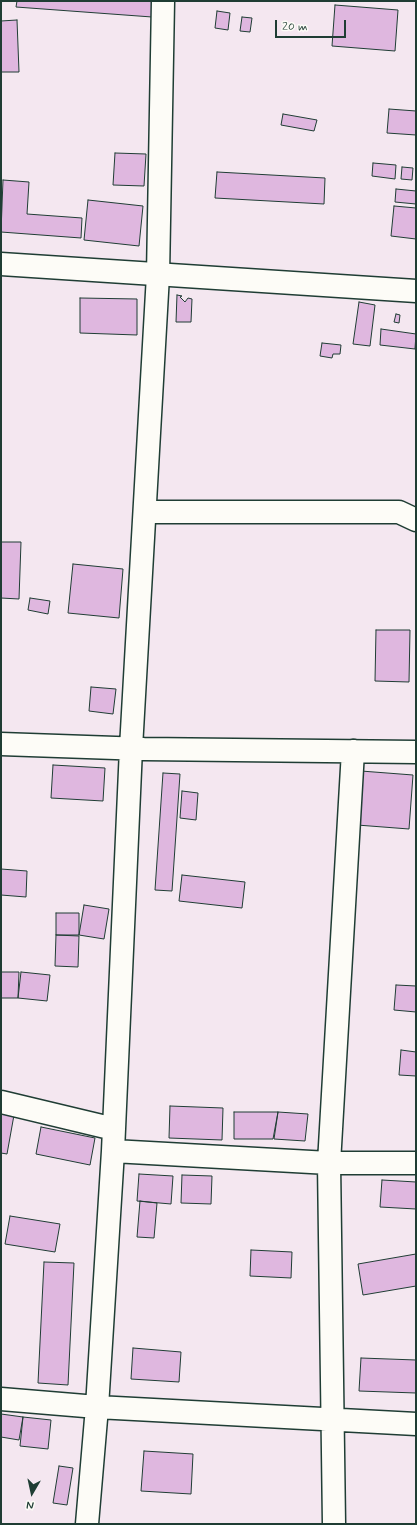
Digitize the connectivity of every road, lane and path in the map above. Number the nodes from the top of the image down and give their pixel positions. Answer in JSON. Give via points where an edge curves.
{"nodes":[{"id":1,"x":163,"y":1,"type":"edge"},
{"id":2,"x":1,"y":264,"type":"edge"},
{"id":3,"x":158,"y":275,"type":"junction"},
{"id":4,"x":416,"y":291,"type":"edge"},
{"id":5,"x":145,"y":512,"type":"junction"},
{"id":6,"x":416,"y":520,"type":"edge"},
{"id":7,"x":1,"y":744,"type":"edge"},
{"id":8,"x":131,"y":748,"type":"junction"},
{"id":9,"x":353,"y":751,"type":"junction"},
{"id":10,"x":416,"y":752,"type":"edge"},
{"id":11,"x":1,"y":1102,"type":"edge"},
{"id":12,"x":114,"y":1129,"type":"junction"},
{"id":13,"x":113,"y":1151,"type":"junction"},
{"id":14,"x":329,"y":1163,"type":"junction"},
{"id":15,"x":416,"y":1163,"type":"edge"},
{"id":16,"x":1,"y":1399,"type":"edge"},
{"id":17,"x":97,"y":1407,"type":"junction"},
{"id":18,"x":333,"y":1420,"type":"junction"},
{"id":19,"x":416,"y":1424,"type":"edge"},
{"id":20,"x":87,"y":1524,"type":"edge"},
{"id":21,"x":334,"y":1524,"type":"edge"}],
"edges":[{"from":1,"to":3,"type":"street"},
{"from":2,"to":3,"type":"street"},
{"from":3,"to":4,"type":"street"},
{"from":3,"to":5,"type":"street"},
{"from":5,"to":6,"type":"street","via":[[399,512]]},
{"from":5,"to":8,"type":"street"},
{"from":7,"to":8,"type":"street"},
{"from":8,"to":9,"type":"street"},
{"from":8,"to":12,"type":"street"},
{"from":9,"to":10,"type":"street"},
{"from":9,"to":14,"type":"street"},
{"from":11,"to":12,"type":"street"},
{"from":12,"to":13,"type":"street"},
{"from":13,"to":14,"type":"street"},
{"from":13,"to":17,"type":"street"},
{"from":14,"to":15,"type":"street"},
{"from":14,"to":18,"type":"street"},
{"from":16,"to":17,"type":"street"},
{"from":17,"to":18,"type":"street"},
{"from":17,"to":20,"type":"street"},
{"from":18,"to":19,"type":"street"},
{"from":18,"to":21,"type":"street"}]}
